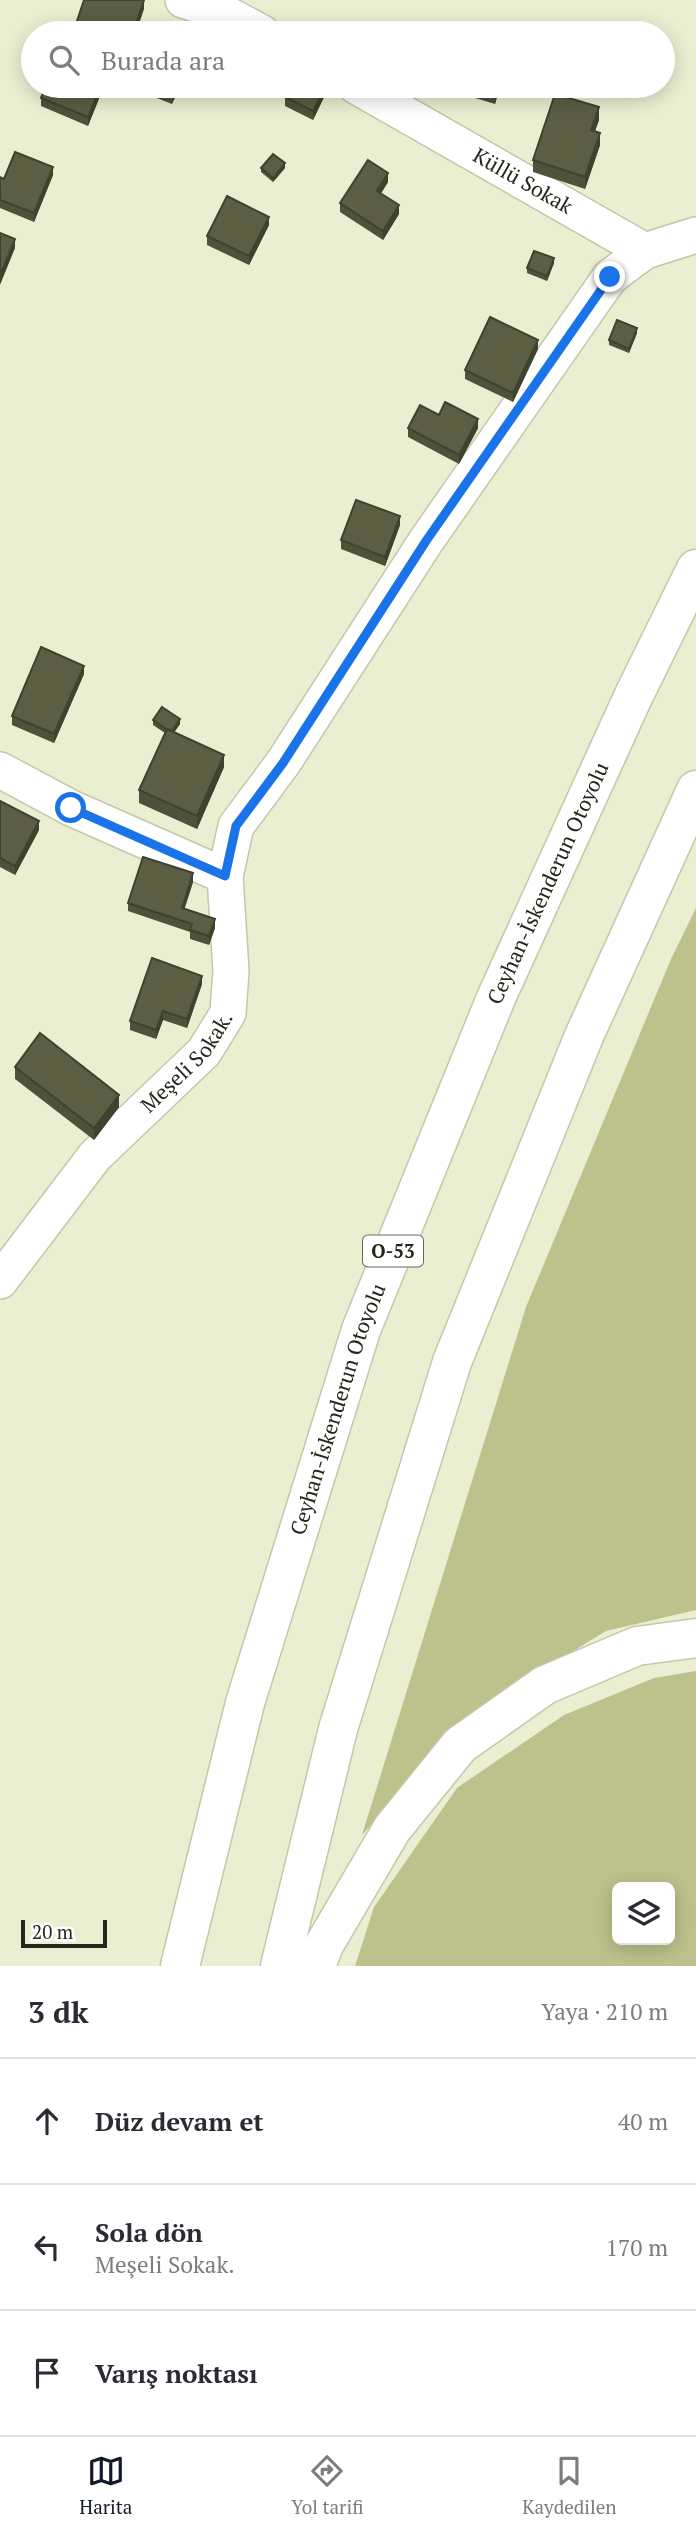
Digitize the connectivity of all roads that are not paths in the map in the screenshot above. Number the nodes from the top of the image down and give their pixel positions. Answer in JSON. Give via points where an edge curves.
{"nodes":[{"id":1,"x":183,"y":0,"type":"edge"},
{"id":2,"x":240,"y":21,"type":"edge"},
{"id":3,"x":377,"y":98,"type":"edge"},
{"id":4,"x":696,"y":235,"type":"edge"},
{"id":5,"x":645,"y":251,"type":"junction"},
{"id":6,"x":696,"y":569,"type":"edge"},
{"id":7,"x":0,"y":770,"type":"edge"},
{"id":8,"x":696,"y":790,"type":"edge"},
{"id":9,"x":225,"y":876,"type":"junction"},
{"id":10,"x":0,"y":1281,"type":"edge"},
{"id":11,"x":361,"y":1330,"type":"junction"},
{"id":12,"x":696,"y":1638,"type":"edge"},
{"id":13,"x":153,"y":1966,"type":"edge"},
{"id":14,"x":180,"y":1966,"type":"edge"},
{"id":15,"x":280,"y":1966,"type":"edge"},
{"id":16,"x":316,"y":1966,"type":"edge"}],
"edges":[{"from":1,"to":2,"type":"street"},
{"from":3,"to":5,"type":"street","name":"Küllü Sokak"},
{"from":4,"to":5,"type":"street"},
{"from":5,"to":9,"type":"street","name":"Meşeli Sokak.","via":[[610,277],[426,541],[283,763],[236,826]]},
{"from":6,"to":11,"type":"highway","name":"Ceyhan-İskenderun Otoyolu","number":"O-53","via":[[496,998]]},
{"from":7,"to":9,"type":"street","via":[[71,808]]},
{"from":8,"to":15,"type":"highway","via":[[584,1036],[452,1362],[338,1729]]},
{"from":9,"to":10,"type":"street","name":"Meşeli Sokak.","via":[[231,971],[228,1013],[204,1052],[95,1156]]},
{"from":11,"to":13,"type":"highway","via":[[234,1701]]},
{"from":11,"to":14,"type":"highway","name":"Ceyhan-İskenderun Otoyolu","number":"O-53","via":[[245,1703]]},
{"from":12,"to":16,"type":"highway","via":[[637,1646],[545,1685],[460,1745],[392,1829]]}]}
